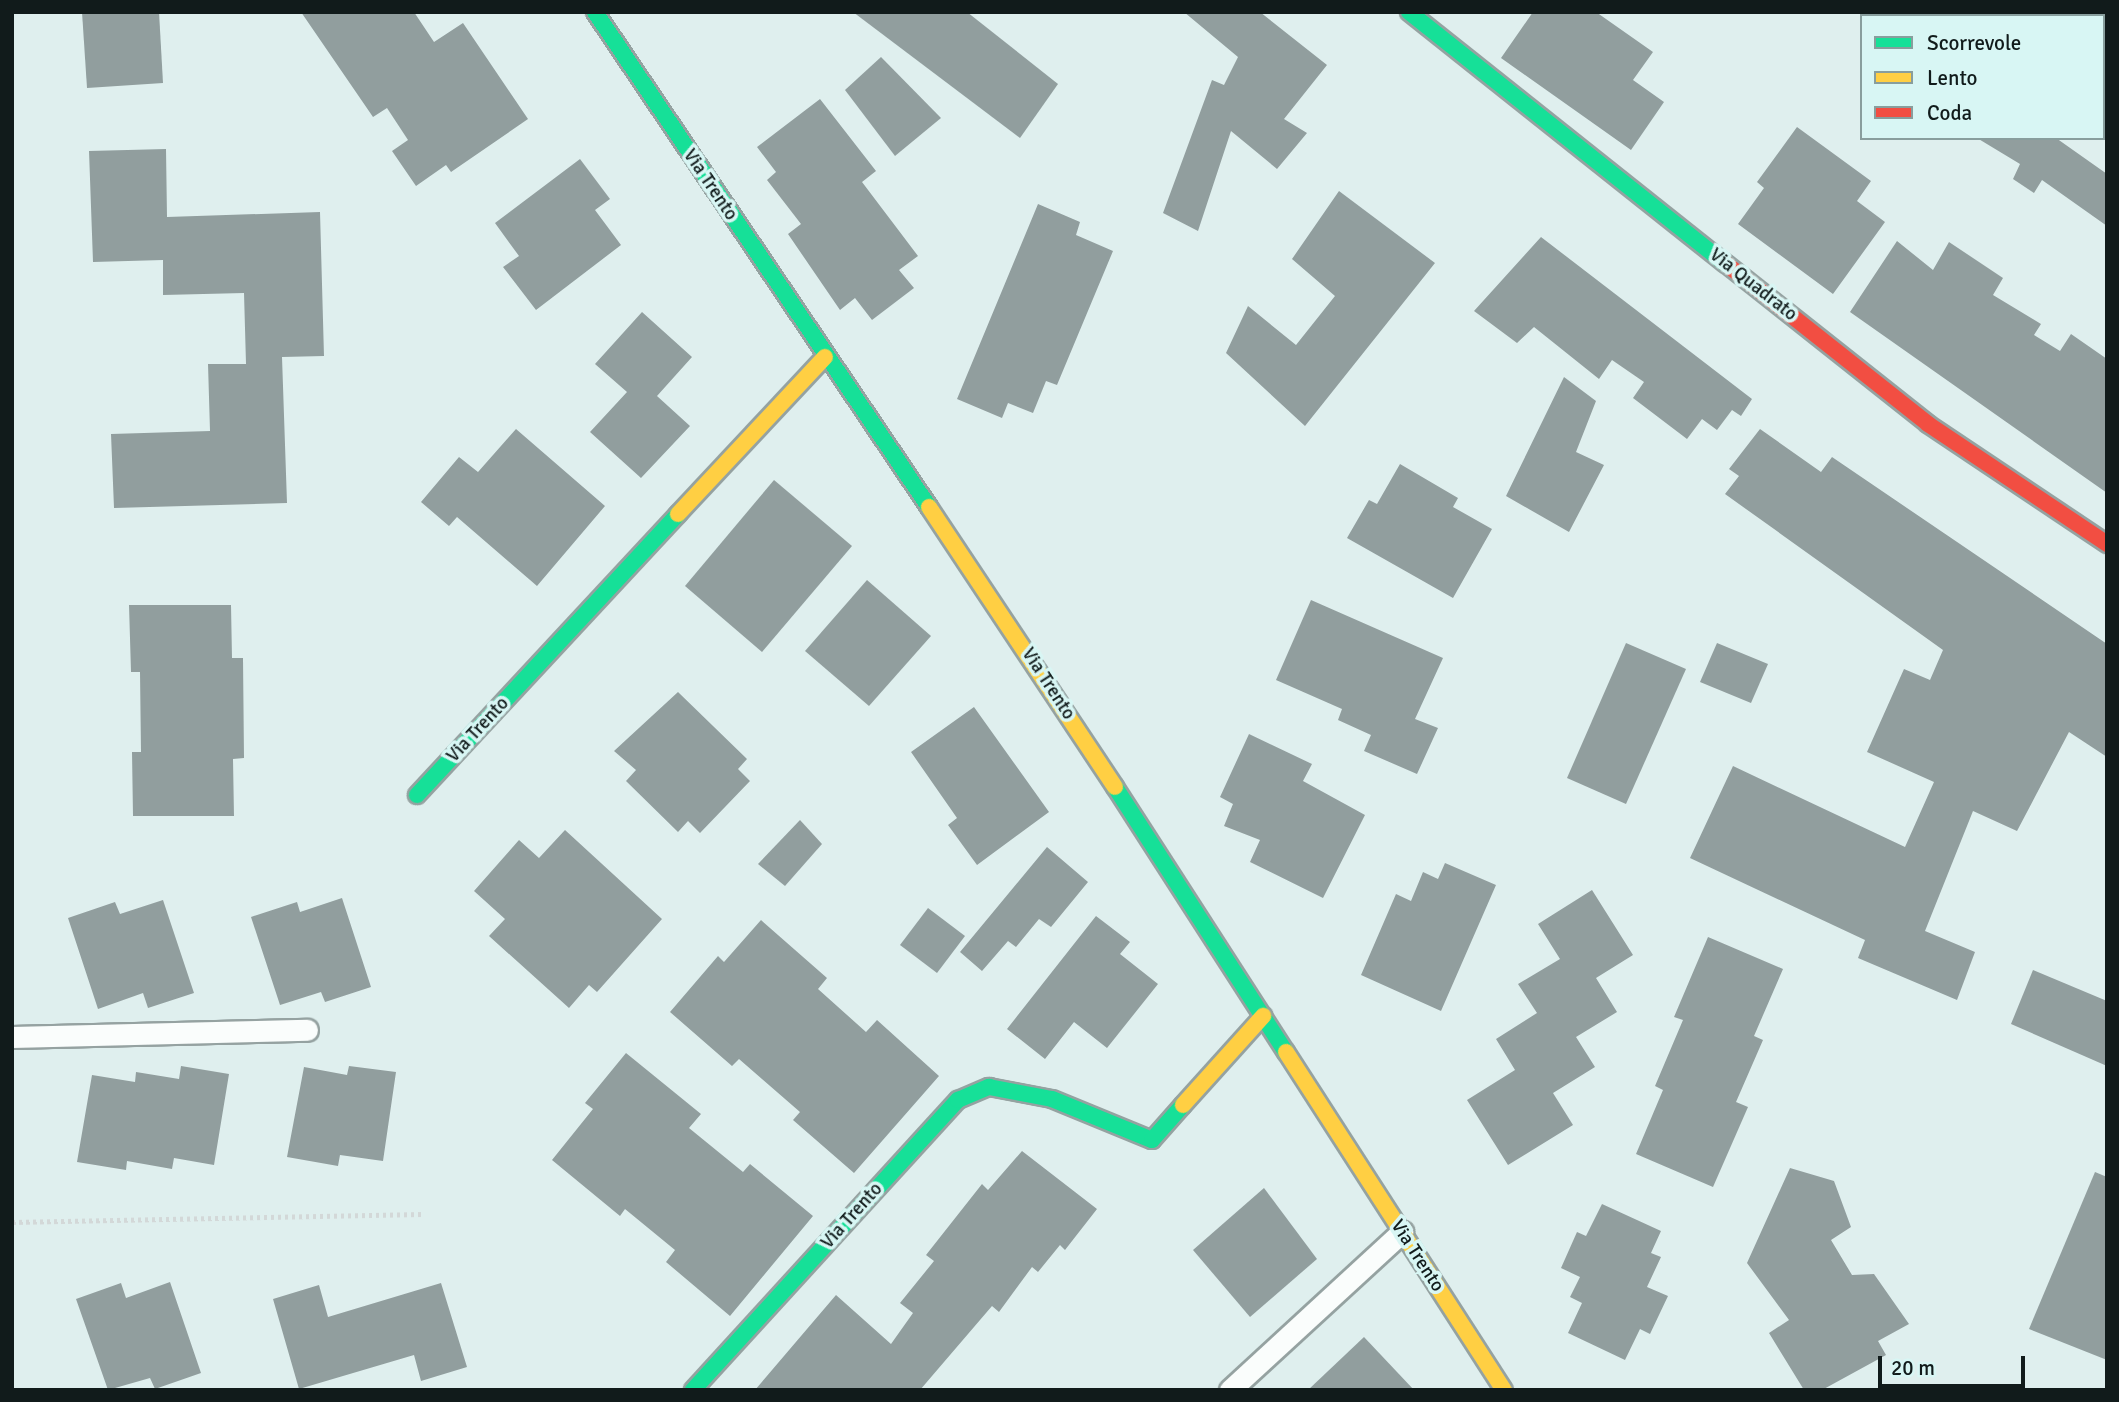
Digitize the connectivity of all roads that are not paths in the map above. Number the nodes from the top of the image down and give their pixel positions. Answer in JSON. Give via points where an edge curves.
{"nodes":[{"id":1,"x":595,"y":12,"type":"edge"},
{"id":2,"x":1409,"y":12,"type":"edge"},
{"id":3,"x":825,"y":357,"type":"junction"},
{"id":4,"x":2107,"y":544,"type":"edge"},
{"id":5,"x":417,"y":795,"type":"dead end"},
{"id":6,"x":1263,"y":1016,"type":"junction"},
{"id":7,"x":307,"y":1030,"type":"dead end"},
{"id":8,"x":12,"y":1037,"type":"edge"},
{"id":9,"x":1402,"y":1232,"type":"junction"},
{"id":10,"x":693,"y":1390,"type":"edge"},
{"id":11,"x":1230,"y":1390,"type":"edge"},
{"id":12,"x":1504,"y":1390,"type":"edge"}],
"edges":[{"from":1,"to":3,"type":"street","name":"Via Trento"},
{"from":2,"to":4,"type":"street","name":"Via Quadrato","via":[[1928,424]]},
{"from":3,"to":5,"type":"street","name":"Via Trento"},
{"from":3,"to":6,"type":"street","name":"Via Trento","via":[[1041,672]]},
{"from":6,"to":9,"type":"street","name":"Via Trento"},
{"from":6,"to":10,"type":"street","name":"Via Trento","via":[[1152,1140],[1052,1099],[989,1087],[958,1100]]},
{"from":7,"to":8,"type":"lane"},
{"from":9,"to":11,"type":"lane"},
{"from":9,"to":12,"type":"street","name":"Via Trento"}]}
